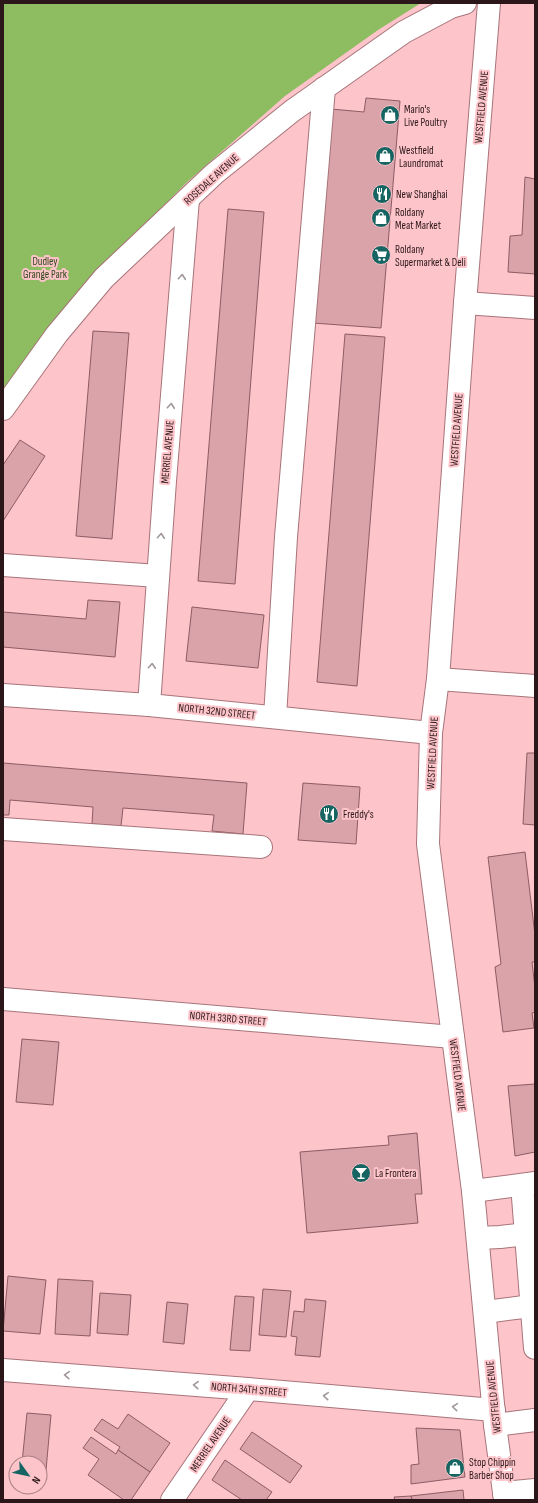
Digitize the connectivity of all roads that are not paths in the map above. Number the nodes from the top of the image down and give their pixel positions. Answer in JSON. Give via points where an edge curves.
{"nodes":[{"id":1,"x":465,"y":3,"type":"edge"},
{"id":2,"x":489,"y":3,"type":"edge"},
{"id":3,"x":324,"y":88,"type":"junction"},
{"id":4,"x":188,"y":199,"type":"junction"},
{"id":5,"x":465,"y":303,"type":"junction"},
{"id":6,"x":535,"y":308,"type":"edge"},
{"id":7,"x":3,"y":409,"type":"edge"},
{"id":8,"x":3,"y":565,"type":"edge"},
{"id":9,"x":158,"y":576,"type":"junction"},
{"id":10,"x":438,"y":679,"type":"junction"},
{"id":11,"x":535,"y":686,"type":"edge"},
{"id":12,"x":3,"y":696,"type":"edge"},
{"id":13,"x":149,"y":705,"type":"junction"},
{"id":14,"x":274,"y":717,"type":"junction"},
{"id":15,"x":430,"y":732,"type":"junction"},
{"id":16,"x":3,"y":829,"type":"edge"},
{"id":17,"x":261,"y":847,"type":"dead end"},
{"id":18,"x":3,"y":999,"type":"edge"},
{"id":19,"x":453,"y":1037,"type":"junction"},
{"id":20,"x":528,"y":1184,"type":"edge"},
{"id":21,"x":473,"y":1191,"type":"junction"},
{"id":22,"x":530,"y":1234,"type":"edge"},
{"id":23,"x":478,"y":1238,"type":"junction"},
{"id":24,"x":531,"y":1306,"type":"junction"},
{"id":25,"x":485,"y":1312,"type":"junction"},
{"id":26,"x":535,"y":1348,"type":"edge"},
{"id":27,"x":3,"y":1370,"type":"edge"},
{"id":28,"x":248,"y":1389,"type":"junction"},
{"id":29,"x":495,"y":1418,"type":"junction"},
{"id":30,"x":535,"y":1420,"type":"edge"},
{"id":31,"x":535,"y":1490,"type":"edge"},
{"id":32,"x":504,"y":1497,"type":"edge"},
{"id":33,"x":172,"y":1500,"type":"edge"}],
"edges":[{"from":1,"to":3,"type":"street","name":"ROSEDALE AVENUE","via":[[451,7],[404,32]]},
{"from":2,"to":5,"type":"street","name":"WESTFIELD AVENUE"},
{"from":3,"to":4,"type":"street","name":"ROSEDALE AVENUE","via":[[220,169]]},
{"from":3,"to":14,"type":"street","via":[[286,537]]},
{"from":4,"to":7,"type":"street","name":"ROSEDALE AVENUE","via":[[104,278],[57,334]]},
{"from":9,"to":4,"type":"street","name":"MERRIEL AVENUE","one_way":true},
{"from":5,"to":6,"type":"street"},
{"from":5,"to":10,"type":"street","name":"WESTFIELD AVENUE"},
{"from":8,"to":9,"type":"street"},
{"from":13,"to":9,"type":"street","name":"MERRIEL AVENUE","one_way":true},
{"from":10,"to":11,"type":"street"},
{"from":10,"to":15,"type":"street","name":"WESTFIELD AVENUE"},
{"from":12,"to":13,"type":"street","name":"NORTH 32ND STREET"},
{"from":13,"to":14,"type":"street","name":"NORTH 32ND STREET"},
{"from":14,"to":15,"type":"street","name":"NORTH 32ND STREET"},
{"from":15,"to":19,"type":"street","name":"WESTFIELD AVENUE","via":[[428,844]]},
{"from":16,"to":17,"type":"street"},
{"from":18,"to":19,"type":"street","name":"NORTH 33RD STREET"},
{"from":19,"to":21,"type":"street","name":"WESTFIELD AVENUE"},
{"from":20,"to":21,"type":"street"},
{"from":20,"to":22,"type":"street"},
{"from":21,"to":23,"type":"street","name":"WESTFIELD AVENUE"},
{"from":22,"to":23,"type":"street"},
{"from":22,"to":24,"type":"street"},
{"from":23,"to":25,"type":"street","name":"WESTFIELD AVENUE"},
{"from":24,"to":25,"type":"street"},
{"from":24,"to":26,"type":"street"},
{"from":25,"to":29,"type":"street","name":"WESTFIELD AVENUE"},
{"from":28,"to":27,"type":"street","name":"NORTH 34TH STREET","one_way":true},
{"from":29,"to":28,"type":"street","name":"NORTH 34TH STREET","one_way":true},
{"from":28,"to":33,"type":"street","name":"MERRIEL AVENUE"},
{"from":29,"to":30,"type":"street","name":"NORTH 34TH STREET"},
{"from":29,"to":32,"type":"street","name":"WESTFIELD AVENUE"},
{"from":31,"to":32,"type":"street"}]}
